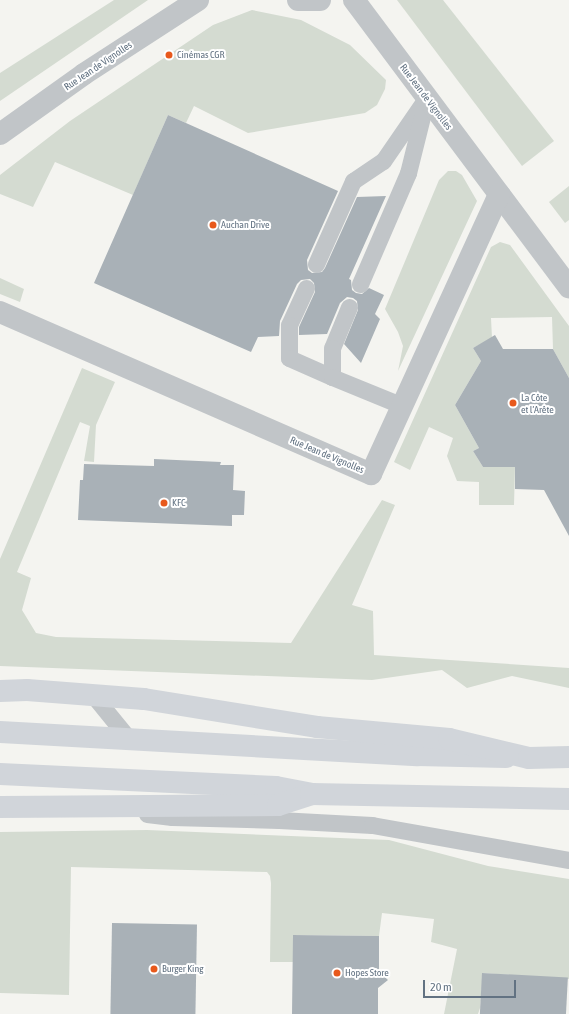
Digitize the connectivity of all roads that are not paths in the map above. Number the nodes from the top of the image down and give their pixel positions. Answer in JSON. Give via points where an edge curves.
{"nodes":[{"id":1,"x":198,"y":0,"type":"edge"},
{"id":2,"x":298,"y":0,"type":"edge"},
{"id":3,"x":320,"y":0,"type":"edge"},
{"id":4,"x":354,"y":0,"type":"edge"},
{"id":5,"x":427,"y":97,"type":"junction"},
{"id":6,"x":0,"y":134,"type":"edge"},
{"id":7,"x":499,"y":194,"type":"junction"},
{"id":8,"x":316,"y":264,"type":"dead end"},
{"id":9,"x":360,"y":284,"type":"dead end"},
{"id":10,"x":569,"y":287,"type":"edge"},
{"id":11,"x":306,"y":288,"type":"dead end"},
{"id":12,"x":349,"y":307,"type":"dead end"},
{"id":13,"x":0,"y":312,"type":"edge"},
{"id":14,"x":332,"y":377,"type":"junction"},
{"id":15,"x":403,"y":406,"type":"junction"},
{"id":16,"x":0,"y":691,"type":"edge"},
{"id":17,"x":93,"y":695,"type":"junction"},
{"id":18,"x":0,"y":732,"type":"edge"},
{"id":19,"x":128,"y":738,"type":"junction"},
{"id":20,"x":569,"y":757,"type":"edge"},
{"id":21,"x":529,"y":758,"type":"junction"},
{"id":22,"x":0,"y":774,"type":"edge"},
{"id":23,"x":311,"y":794,"type":"junction"},
{"id":24,"x":569,"y":799,"type":"edge"},
{"id":25,"x":67,"y":806,"type":"junction"},
{"id":26,"x":0,"y":807,"type":"edge"},
{"id":27,"x":569,"y":860,"type":"edge"}],
"edges":[{"from":1,"to":6,"type":"street","name":"Rue Jean de Vignolles","via":[[84,74]]},
{"from":2,"to":3,"type":"street"},
{"from":4,"to":5,"type":"street","name":"Rue Jean de Vignolles"},
{"from":5,"to":7,"type":"street","name":"Rue Jean de Vignolles"},
{"from":5,"to":8,"type":"lane","via":[[383,161],[353,182]]},
{"from":5,"to":9,"type":"lane","via":[[408,173]]},
{"from":7,"to":10,"type":"street","name":"Rue Jean de Vignolles"},
{"from":7,"to":15,"type":"street","name":"Rue Jean de Vignolles"},
{"from":11,"to":14,"type":"lane","via":[[289,325],[289,358]]},
{"from":12,"to":14,"type":"lane","via":[[332,348]]},
{"from":13,"to":15,"type":"street","name":"Rue Jean de Vignolles","via":[[371,474]]},
{"from":14,"to":15,"type":"lane"},
{"from":16,"to":17,"type":"main road","via":[[27,690]]},
{"from":17,"to":19,"type":"lane"},
{"from":17,"to":21,"type":"main road","via":[[144,699],[317,727],[449,739]]},
{"from":18,"to":19,"type":"main road"},
{"from":19,"to":21,"type":"main road","via":[[417,756]]},
{"from":20,"to":21,"type":"main road"},
{"from":22,"to":23,"type":"main road","via":[[276,787]]},
{"from":23,"to":24,"type":"main road"},
{"from":23,"to":25,"type":"main road","via":[[278,805]]},
{"from":25,"to":26,"type":"main road"},
{"from":25,"to":27,"type":"lane","via":[[172,817],[372,825]]}]}
